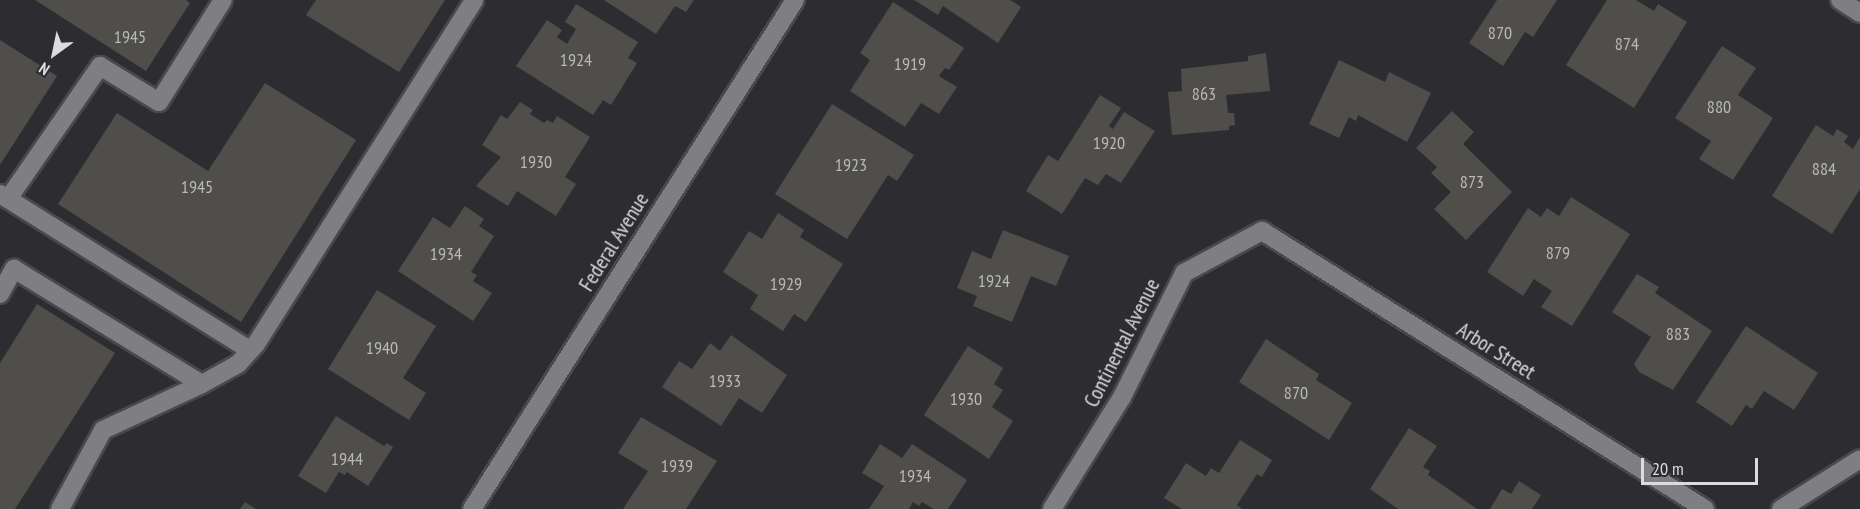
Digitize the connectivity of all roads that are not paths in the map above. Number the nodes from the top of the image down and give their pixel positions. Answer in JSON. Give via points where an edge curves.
{"nodes":[{"id":1,"x":223,"y":0,"type":"edge"},
{"id":2,"x":474,"y":0,"type":"edge"},
{"id":3,"x":795,"y":0,"type":"edge"},
{"id":4,"x":1840,"y":0,"type":"edge"},
{"id":5,"x":1860,"y":13,"type":"edge"},
{"id":6,"x":4,"y":196,"type":"edge"},
{"id":7,"x":1262,"y":231,"type":"joint"},
{"id":8,"x":0,"y":294,"type":"edge"},
{"id":9,"x":250,"y":350,"type":"junction"},
{"id":10,"x":202,"y":384,"type":"junction"},
{"id":11,"x":1860,"y":459,"type":"edge"},
{"id":12,"x":60,"y":509,"type":"edge"},
{"id":13,"x":472,"y":509,"type":"edge"},
{"id":14,"x":1052,"y":509,"type":"edge"},
{"id":15,"x":1706,"y":509,"type":"edge"},
{"id":16,"x":1781,"y":509,"type":"edge"}],
"edges":[{"from":1,"to":6,"type":"street","via":[[159,102],[100,66]]},
{"from":2,"to":9,"type":"street"},
{"from":3,"to":13,"type":"street","name":"Federal Avenue"},
{"from":4,"to":5,"type":"street"},
{"from":6,"to":9,"type":"street"},
{"from":7,"to":14,"type":"street","name":"Continental Avenue","via":[[1184,273],[1122,397]]},
{"from":7,"to":15,"type":"street","name":"Arbor Street"},
{"from":8,"to":10,"type":"street","via":[[14,269]]},
{"from":9,"to":10,"type":"street","via":[[238,364]]},
{"from":10,"to":12,"type":"street","via":[[102,430]]},
{"from":11,"to":16,"type":"street"}]}
